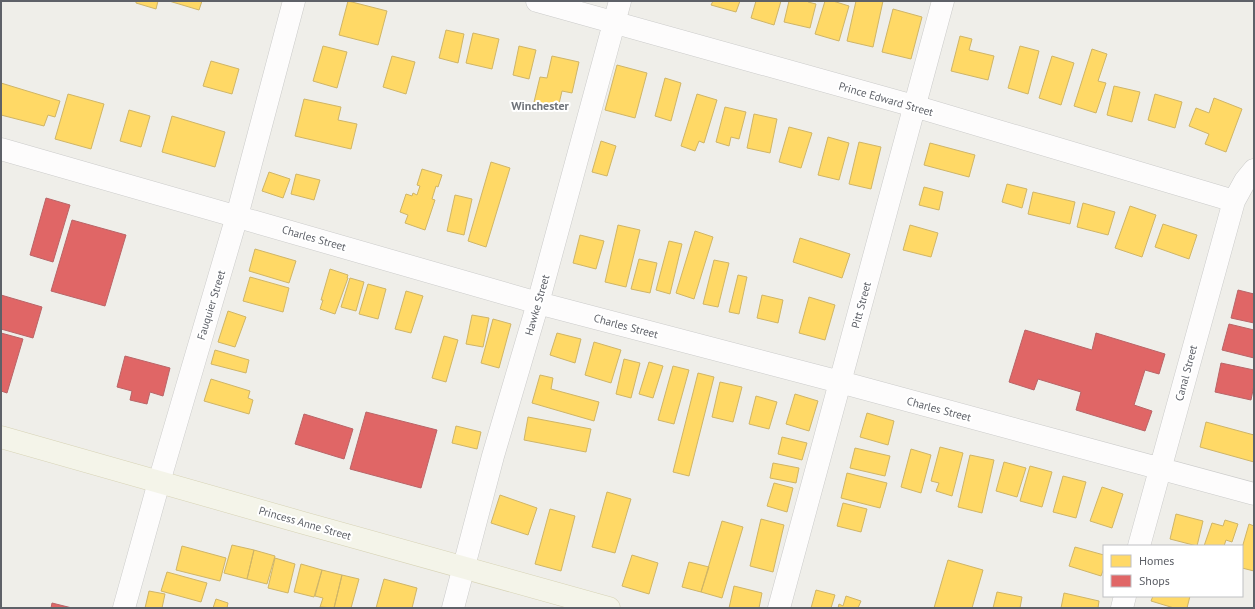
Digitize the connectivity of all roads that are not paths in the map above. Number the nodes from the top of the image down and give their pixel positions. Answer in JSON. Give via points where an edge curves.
{"nodes":[{"id":1,"x":294,"y":1,"type":"edge"},
{"id":2,"x":537,"y":1,"type":"edge"},
{"id":3,"x":620,"y":1,"type":"edge"},
{"id":4,"x":943,"y":1,"type":"edge"},
{"id":5,"x":614,"y":23,"type":"junction"},
{"id":6,"x":914,"y":106,"type":"junction"},
{"id":7,"x":1,"y":148,"type":"edge"},
{"id":8,"x":1254,"y":170,"type":"edge"},
{"id":9,"x":1234,"y":201,"type":"junction"},
{"id":10,"x":237,"y":216,"type":"junction"},
{"id":11,"x":538,"y":303,"type":"junction"},
{"id":12,"x":840,"y":382,"type":"junction"},
{"id":13,"x":1,"y":437,"type":"edge"},
{"id":14,"x":1160,"y":469,"type":"junction"},
{"id":15,"x":159,"y":482,"type":"junction"},
{"id":16,"x":1254,"y":494,"type":"edge"},
{"id":17,"x":1139,"y":545,"type":"edge"},
{"id":18,"x":464,"y":567,"type":"junction"},
{"id":19,"x":1126,"y":597,"type":"edge"},
{"id":20,"x":124,"y":608,"type":"edge"},
{"id":21,"x":453,"y":608,"type":"edge"},
{"id":22,"x":609,"y":608,"type":"edge"},
{"id":23,"x":779,"y":608,"type":"edge"},
{"id":24,"x":1122,"y":608,"type":"edge"}],
"edges":[{"from":1,"to":10,"type":"street","name":"Fauquier Street"},
{"from":2,"to":5,"type":"street","name":"Prince Edward Street"},
{"from":3,"to":5,"type":"street","name":"Hawke Street"},
{"from":4,"to":6,"type":"street","name":"Pitt Street"},
{"from":5,"to":6,"type":"street","name":"Prince Edward Street"},
{"from":5,"to":11,"type":"street","name":"Hawke Street"},
{"from":6,"to":9,"type":"street","name":"Prince Edward Street"},
{"from":6,"to":12,"type":"street","name":"Pitt Street"},
{"from":7,"to":10,"type":"street","name":"Charles Street"},
{"from":8,"to":9,"type":"street","name":"Canal Street"},
{"from":9,"to":14,"type":"street","name":"Canal Street"},
{"from":10,"to":11,"type":"street","name":"Charles Street"},
{"from":10,"to":15,"type":"street","name":"Fauquier Street"},
{"from":11,"to":12,"type":"street","name":"Charles Street"},
{"from":11,"to":18,"type":"street","name":"Hawke Street","via":[[493,456]]},
{"from":12,"to":14,"type":"street","name":"Charles Street"},
{"from":12,"to":23,"type":"street","name":"Pitt Street"},
{"from":13,"to":15,"type":"main road","name":"Princess Anne Street"},
{"from":14,"to":16,"type":"street","name":"Charles Street"},
{"from":14,"to":17,"type":"street","name":"Canal Street"},
{"from":15,"to":18,"type":"main road","name":"Princess Anne Street"},
{"from":15,"to":20,"type":"street","name":"Fauquier Street"},
{"from":18,"to":21,"type":"street","name":"Hawke Street"},
{"from":18,"to":22,"type":"main road","name":"Princess Anne Street"},
{"from":19,"to":24,"type":"street"}]}
